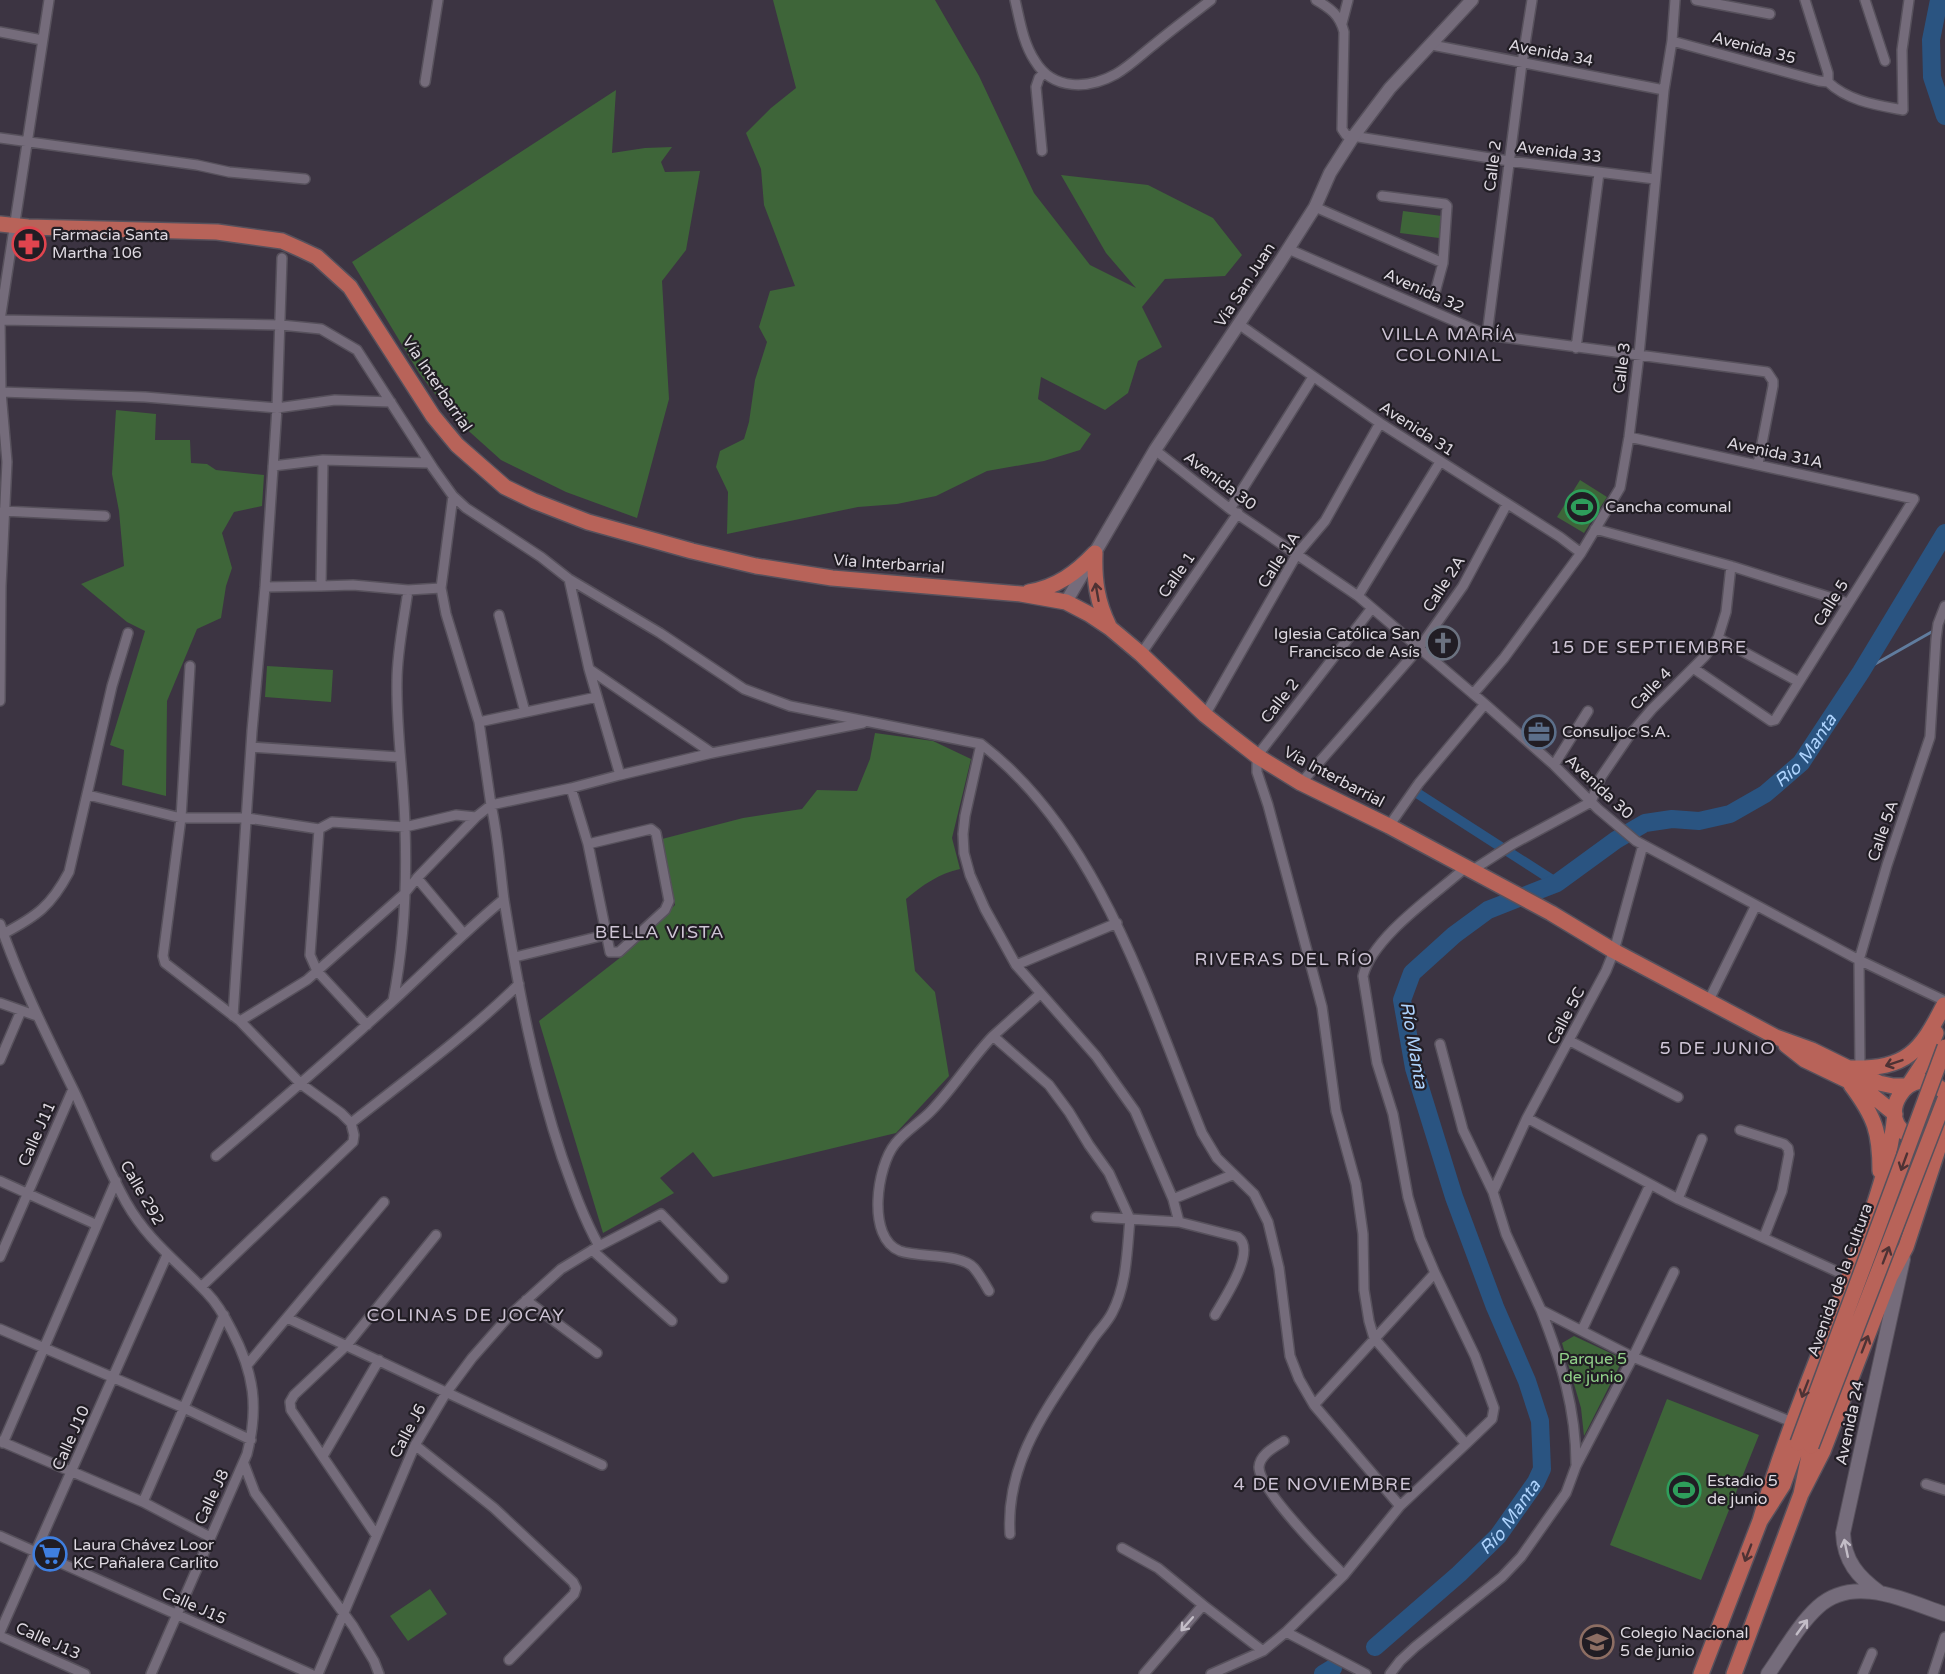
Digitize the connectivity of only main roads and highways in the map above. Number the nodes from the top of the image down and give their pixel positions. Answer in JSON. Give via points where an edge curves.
{"nodes":[{"id":1,"x":7,"y":225,"type":"edge"},
{"id":2,"x":1021,"y":594,"type":"junction"},
{"id":3,"x":1110,"y":628,"type":"junction"},
{"id":4,"x":1945,"y":1003,"type":"edge"},
{"id":5,"x":1945,"y":1047,"type":"edge"},
{"id":6,"x":1852,"y":1072,"type":"junction"},
{"id":7,"x":1908,"y":1086,"type":"junction"},
{"id":8,"x":1945,"y":1093,"type":"edge"},
{"id":9,"x":1945,"y":1099,"type":"edge"},
{"id":10,"x":1895,"y":1114,"type":"junction"},
{"id":11,"x":1945,"y":1128,"type":"edge"},
{"id":12,"x":1880,"y":1189,"type":"junction"},
{"id":13,"x":1906,"y":1247,"type":"junction"},
{"id":14,"x":1805,"y":1445,"type":"junction"},
{"id":15,"x":1801,"y":1494,"type":"junction"},
{"id":16,"x":1760,"y":1521,"type":"junction"},
{"id":17,"x":1880,"y":1593,"type":"junction"},
{"id":18,"x":1945,"y":1614,"type":"edge"},
{"id":19,"x":1701,"y":1674,"type":"edge"},
{"id":20,"x":1734,"y":1674,"type":"edge"},
{"id":21,"x":1768,"y":1674,"type":"edge"}],
"edges":[{"from":1,"to":2,"type":"main road","name":"Vía Interbarrial","via":[[217,232],[282,241],[317,257],[350,286],[433,416],[456,445],[505,487],[588,522],[692,551],[793,573]]},
{"from":2,"to":3,"type":"main road","name":"Vía Interbarrial","via":[[1066,602]]},
{"from":3,"to":2,"type":"main road","one_way":true,"via":[[1097,596],[1095,553],[1069,577]]},
{"from":3,"to":6,"type":"main road","name":"Vía Interbarrial","via":[[1205,715],[1257,756],[1301,783],[1551,913],[1708,1002]]},
{"from":4,"to":6,"type":"main road","one_way":true,"via":[[1932,1030],[1912,1054],[1891,1065]]},
{"from":4,"to":7,"type":"main road","via":[[1925,1060]]},
{"from":5,"to":14,"type":"main road","name":"Avenida de la Cultura","one_way":true,"bridge":true},
{"from":6,"to":7,"type":"main road","name":"Vía Interbarrial","via":[[1879,1083]]},
{"from":6,"to":10,"type":"main road","name":"Vía Interbarrial"},
{"from":6,"to":12,"type":"main road","via":[[1874,1121]]},
{"from":7,"to":8,"type":"main road","name":"Vía Interbarrial","via":[[1925,1082]]},
{"from":7,"to":10,"type":"main road","name":"Avenida de la Cultura","via":[[1897,1098]]},
{"from":14,"to":9,"type":"main road","name":"Avenida de la Cultura","one_way":true,"bridge":true},
{"from":10,"to":11,"type":"main road","name":"Vía Interbarrial","via":[[1897,1123],[1911,1136],[1930,1138]]},
{"from":10,"to":12,"type":"main road","name":"Avenida de la Cultura"},
{"from":11,"to":13,"type":"main road","name":"Avenida de la Cultura"},
{"from":12,"to":16,"type":"main road","name":"Avenida de la Cultura","one_way":true,"via":[[1792,1422]]},
{"from":15,"to":13,"type":"main road","name":"Avenida de la Cultura","one_way":true,"via":[[1823,1451],[1890,1277]]},
{"from":17,"to":13,"type":"main road","name":"Avenida 24","one_way":true,"via":[[1853,1568],[1844,1548],[1843,1533]]},
{"from":14,"to":15,"type":"main road","name":"Avenida de la Cultura"},
{"from":14,"to":16,"type":"main road","name":"Avenida de la Cultura"},
{"from":15,"to":20,"type":"main road","name":"Avenida de la Cultura"},
{"from":16,"to":19,"type":"main road","name":"Avenida de la Cultura","one_way":true},
{"from":17,"to":18,"type":"main road","name":"Avenida 24"},
{"from":21,"to":17,"type":"main road","name":"Avenida 24","one_way":true,"via":[[1819,1606],[1844,1593]]}]}
